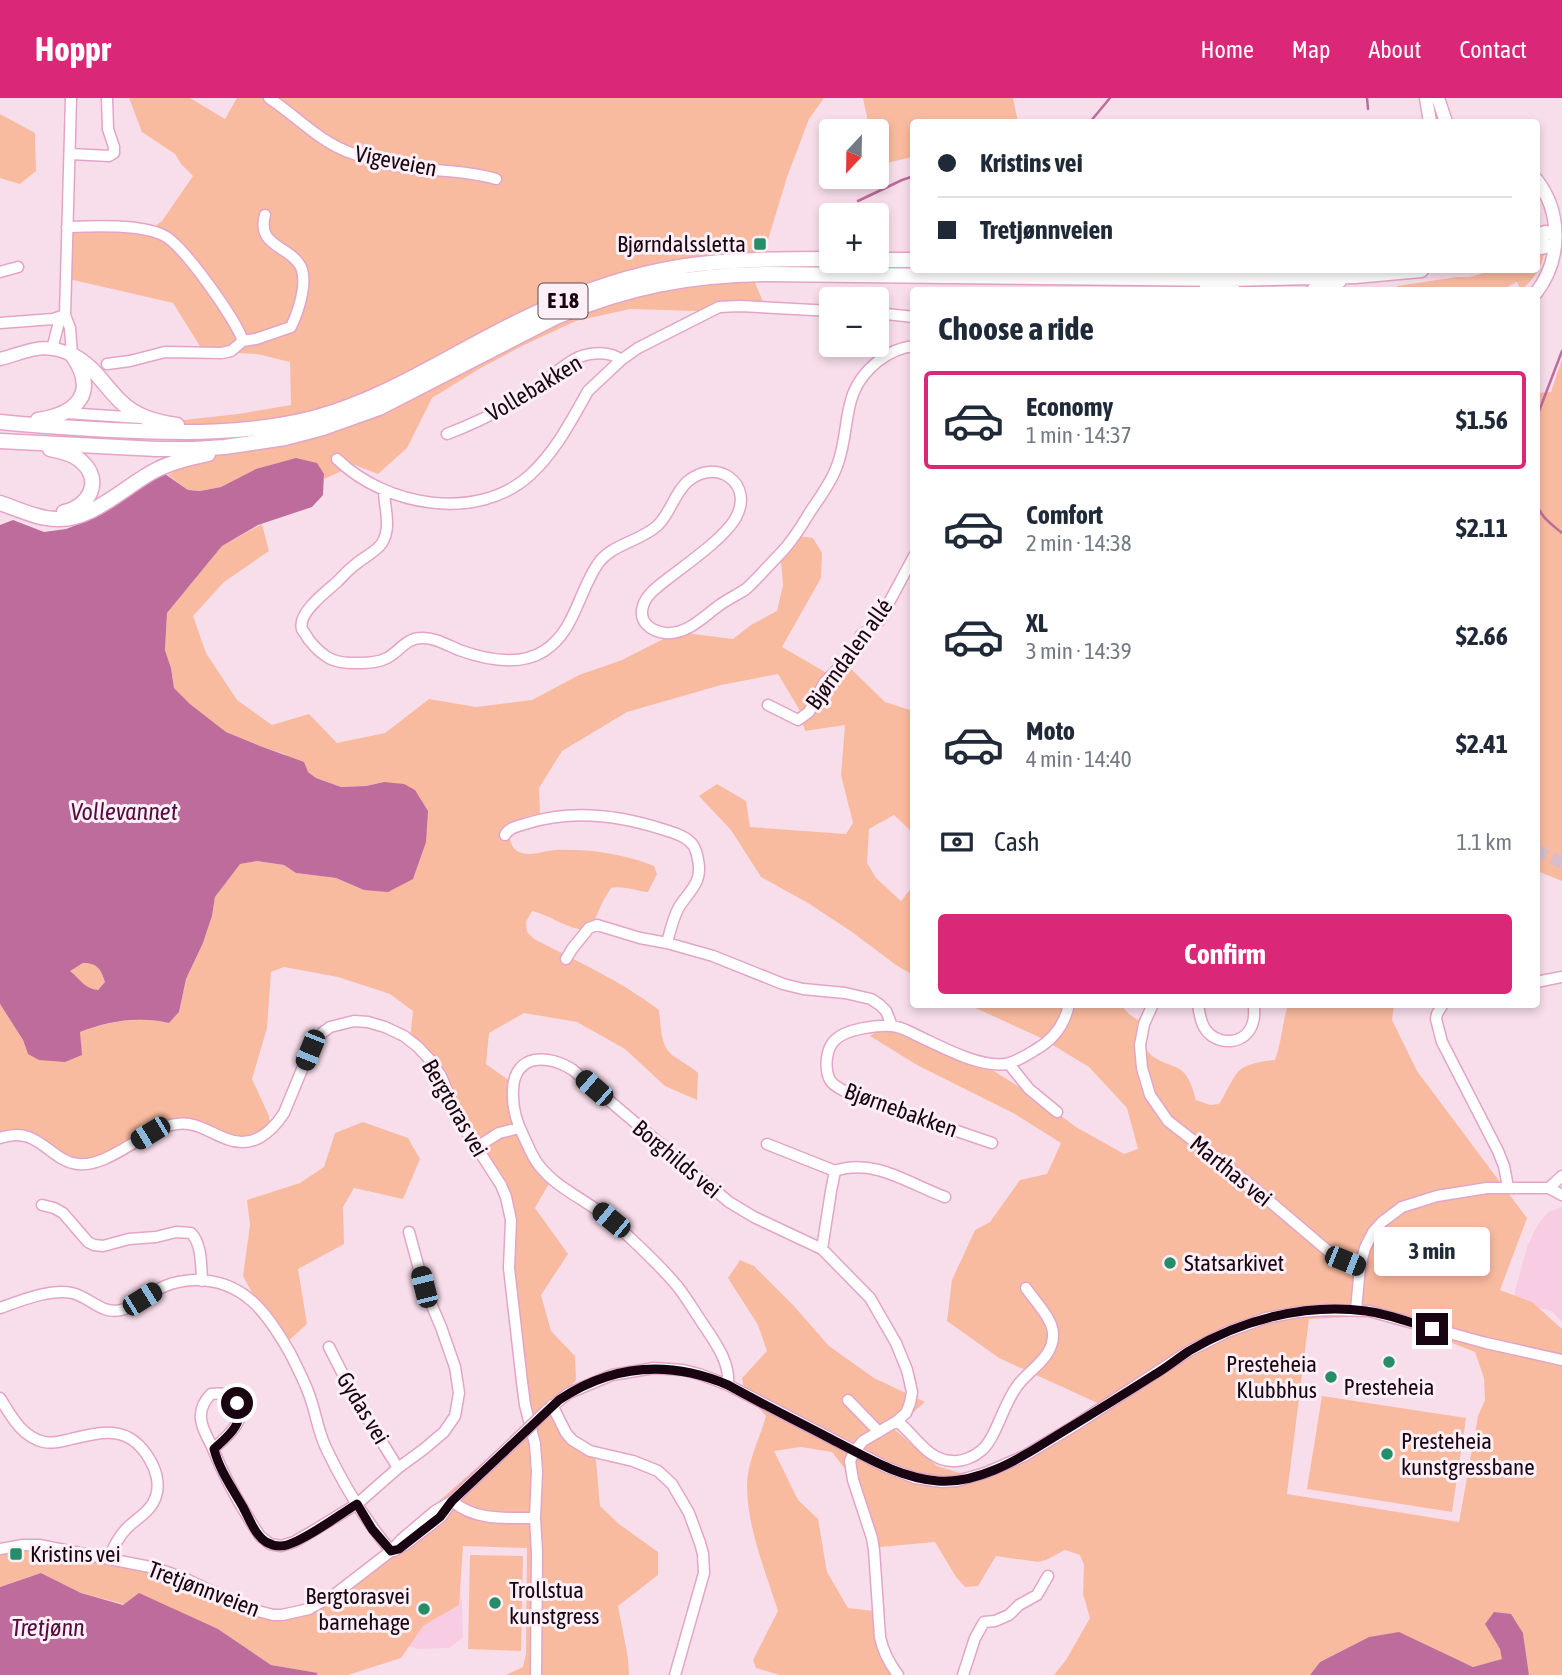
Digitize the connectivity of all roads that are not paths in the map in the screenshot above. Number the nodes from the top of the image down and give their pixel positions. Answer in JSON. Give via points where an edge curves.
{"nodes":[{"id":1,"x":71,"y":98,"type":"edge"},
{"id":2,"x":107,"y":98,"type":"edge"},
{"id":3,"x":270,"y":98,"type":"edge"},
{"id":4,"x":1426,"y":98,"type":"edge"},
{"id":5,"x":1438,"y":98,"type":"edge"},
{"id":6,"x":1430,"y":119,"type":"edge"},
{"id":7,"x":1445,"y":119,"type":"edge"},
{"id":8,"x":70,"y":154,"type":"junction"},
{"id":9,"x":1540,"y":174,"type":"edge"},
{"id":10,"x":496,"y":179,"type":"dead end"},
{"id":11,"x":1540,"y":184,"type":"edge"},
{"id":12,"x":1562,"y":208,"type":"edge"},
{"id":13,"x":265,"y":215,"type":"dead end"},
{"id":14,"x":67,"y":226,"type":"junction"},
{"id":15,"x":819,"y":259,"type":"edge"},
{"id":16,"x":889,"y":260,"type":"edge"},
{"id":17,"x":910,"y":260,"type":"edge"},
{"id":18,"x":1562,"y":263,"type":"edge"},
{"id":19,"x":18,"y":267,"type":"dead end"},
{"id":20,"x":0,"y":272,"type":"edge"},
{"id":21,"x":1388,"y":273,"type":"edge"},
{"id":22,"x":1355,"y":276,"type":"junction"},
{"id":23,"x":1161,"y":278,"type":"junction"},
{"id":24,"x":1215,"y":287,"type":"edge"},
{"id":25,"x":1323,"y":287,"type":"edge"},
{"id":26,"x":1540,"y":288,"type":"edge"},
{"id":27,"x":1540,"y":298,"type":"edge"},
{"id":28,"x":819,"y":311,"type":"edge"},
{"id":29,"x":889,"y":314,"type":"edge"},
{"id":30,"x":65,"y":315,"type":"junction"},
{"id":31,"x":910,"y":317,"type":"edge"},
{"id":32,"x":0,"y":323,"type":"edge"},
{"id":33,"x":243,"y":341,"type":"junction"},
{"id":34,"x":910,"y":347,"type":"edge"},
{"id":35,"x":52,"y":349,"type":"junction"},
{"id":36,"x":72,"y":355,"type":"junction"},
{"id":37,"x":1,"y":360,"type":"edge"},
{"id":38,"x":621,"y":360,"type":"junction"},
{"id":39,"x":107,"y":364,"type":"dead end"},
{"id":40,"x":66,"y":413,"type":"junction"},
{"id":41,"x":147,"y":418,"type":"junction"},
{"id":42,"x":0,"y":422,"type":"edge"},
{"id":43,"x":16,"y":424,"type":"junction"},
{"id":44,"x":220,"y":432,"type":"junction"},
{"id":45,"x":447,"y":434,"type":"dead end"},
{"id":46,"x":0,"y":441,"type":"edge"},
{"id":47,"x":22,"y":443,"type":"junction"},
{"id":48,"x":249,"y":444,"type":"junction"},
{"id":49,"x":337,"y":460,"type":"dead end"},
{"id":50,"x":384,"y":490,"type":"junction"},
{"id":51,"x":0,"y":496,"type":"edge"},
{"id":52,"x":0,"y":503,"type":"edge"},
{"id":53,"x":910,"y":563,"type":"edge"},
{"id":54,"x":768,"y":705,"type":"dead end"},
{"id":55,"x":505,"y":835,"type":"dead end"},
{"id":56,"x":667,"y":943,"type":"junction"},
{"id":57,"x":566,"y":959,"type":"dead end"},
{"id":58,"x":1562,"y":977,"type":"edge"},
{"id":59,"x":1540,"y":981,"type":"edge"},
{"id":60,"x":1068,"y":1008,"type":"edge"},
{"id":61,"x":1151,"y":1008,"type":"edge"},
{"id":62,"x":1199,"y":1008,"type":"edge"},
{"id":63,"x":1254,"y":1008,"type":"edge"},
{"id":64,"x":1439,"y":1008,"type":"edge"},
{"id":65,"x":892,"y":1026,"type":"junction"},
{"id":66,"x":1009,"y":1064,"type":"junction"},
{"id":67,"x":1057,"y":1111,"type":"dead end"},
{"id":68,"x":519,"y":1128,"type":"junction"},
{"id":69,"x":0,"y":1139,"type":"edge"},
{"id":70,"x":767,"y":1143,"type":"dead end"},
{"id":71,"x":992,"y":1143,"type":"dead end"},
{"id":72,"x":477,"y":1147,"type":"junction"},
{"id":73,"x":835,"y":1171,"type":"junction"},
{"id":74,"x":1562,"y":1176,"type":"edge"},
{"id":75,"x":1507,"y":1188,"type":"junction"},
{"id":76,"x":1549,"y":1188,"type":"junction"},
{"id":77,"x":1562,"y":1195,"type":"edge"},
{"id":78,"x":945,"y":1197,"type":"dead end"},
{"id":79,"x":42,"y":1205,"type":"dead end"},
{"id":80,"x":409,"y":1231,"type":"dead end"},
{"id":81,"x":822,"y":1249,"type":"junction"},
{"id":82,"x":1360,"y":1267,"type":"junction"},
{"id":83,"x":202,"y":1281,"type":"junction"},
{"id":84,"x":1026,"y":1288,"type":"dead end"},
{"id":85,"x":0,"y":1308,"type":"edge"},
{"id":86,"x":1356,"y":1310,"type":"junction"},
{"id":87,"x":329,"y":1347,"type":"dead end"},
{"id":88,"x":1562,"y":1360,"type":"edge"},
{"id":89,"x":728,"y":1385,"type":"junction"},
{"id":90,"x":0,"y":1398,"type":"edge"},
{"id":91,"x":848,"y":1400,"type":"dead end"},
{"id":92,"x":549,"y":1408,"type":"junction"},
{"id":93,"x":897,"y":1421,"type":"junction"},
{"id":94,"x":879,"y":1432,"type":"junction"},
{"id":95,"x":214,"y":1449,"type":"junction"},
{"id":96,"x":854,"y":1452,"type":"junction"},
{"id":97,"x":398,"y":1468,"type":"junction"},
{"id":98,"x":452,"y":1501,"type":"junction"},
{"id":99,"x":357,"y":1504,"type":"junction"},
{"id":100,"x":535,"y":1518,"type":"junction"},
{"id":101,"x":0,"y":1549,"type":"edge"},
{"id":102,"x":391,"y":1551,"type":"junction"},
{"id":103,"x":109,"y":1559,"type":"junction"},
{"id":104,"x":1048,"y":1576,"type":"dead end"},
{"id":105,"x":536,"y":1675,"type":"edge"},
{"id":106,"x":675,"y":1675,"type":"edge"},
{"id":107,"x":898,"y":1675,"type":"edge"},
{"id":108,"x":963,"y":1675,"type":"edge"}],
"edges":[{"from":1,"to":8,"type":"street"},
{"from":2,"to":8,"type":"street","via":[[114,153]]},
{"from":3,"to":10,"type":"street","name":"Vigeveien","via":[[324,140],[354,154],[413,169]]},
{"from":4,"to":6,"type":"main road"},
{"from":5,"to":7,"type":"main road"},
{"from":8,"to":14,"type":"street"},
{"from":9,"to":12,"type":"main road"},
{"from":11,"to":26,"type":"main road","via":[[1556,209],[1560,236],[1556,262]]},
{"from":13,"to":33,"type":"street","via":[[267,237],[300,267],[302,289],[290,327]]},
{"from":14,"to":30,"type":"street"},
{"from":14,"to":33,"type":"street","via":[[121,227],[163,235],[202,275]]},
{"from":15,"to":44,"type":"highway","number":"E 18","via":[[695,265],[625,279],[559,302],[376,396],[317,417]]},
{"from":16,"to":17,"type":"highway"},
{"from":18,"to":27,"type":"main road"},
{"from":19,"to":20,"type":"street"},
{"from":21,"to":22,"type":"highway","number":"E 18"},
{"from":22,"to":23,"type":"highway","number":"E 18"},
{"from":22,"to":25,"type":"highway","number":"E 18"},
{"from":23,"to":24,"type":"highway","number":"E 18"},
{"from":23,"to":48,"type":"highway","number":"E 18","via":[[731,275],[670,282],[629,290],[556,317],[379,408],[285,438]]},
{"from":28,"to":38,"type":"street","name":"Vollebakken","via":[[719,307]]},
{"from":29,"to":31,"type":"street"},
{"from":30,"to":32,"type":"street"},
{"from":30,"to":35,"type":"street"},
{"from":30,"to":36,"type":"street"},
{"from":33,"to":39,"type":"street","via":[[222,353],[165,352]]},
{"from":34,"to":50,"type":"street","via":[[886,356],[856,385],[836,469],[782,552],[746,588],[678,632],[660,632],[646,624],[643,603],[732,524],[741,496],[733,479],[725,475],[706,472],[696,476],[681,489],[661,522],[601,560],[571,619],[543,652],[523,660],[494,659],[418,638],[374,663],[334,661],[313,645],[301,623],[320,596],[383,541],[387,517]]},
{"from":35,"to":36,"type":"main road"},
{"from":35,"to":37,"type":"main road","via":[[26,350]]},
{"from":36,"to":40,"type":"highway","via":[[84,386],[77,404]]},
{"from":36,"to":41,"type":"highway","number":"E 18","via":[[92,367],[121,402]]},
{"from":38,"to":45,"type":"street","name":"Vollebakken","via":[[600,353],[577,358],[510,405]]},
{"from":38,"to":50,"type":"street","name":"Vollebakken","via":[[588,391],[557,446],[528,476],[503,492],[451,504]]},
{"from":40,"to":41,"type":"street"},
{"from":40,"to":43,"type":"highway","number":"E 18"},
{"from":41,"to":44,"type":"highway","number":"E 18"},
{"from":42,"to":43,"type":"highway","number":"E 18"},
{"from":43,"to":44,"type":"highway","number":"E 18"},
{"from":46,"to":47,"type":"highway","number":"E 18"},
{"from":47,"to":48,"type":"highway","number":"E 18","via":[[157,449]]},
{"from":47,"to":51,"type":"highway","number":"E 18","via":[[57,450],[83,463],[92,479],[89,495],[78,508],[57,513]]},
{"from":48,"to":52,"type":"highway","number":"E 18","via":[[165,466],[71,519],[41,517]]},
{"from":49,"to":50,"type":"street","name":"Vollebakken"},
{"from":53,"to":54,"type":"street","name":"Bjørndalen allé","via":[[879,621],[861,635],[860,646],[824,683],[809,712],[798,720]]},
{"from":55,"to":56,"type":"street","via":[[512,828],[539,820],[591,815],[634,821],[692,843],[700,874],[675,916]]},
{"from":56,"to":57,"type":"street","via":[[597,925],[589,928]]},
{"from":56,"to":65,"type":"street","via":[[783,984],[870,999],[886,1011]]},
{"from":58,"to":59,"type":"street"},
{"from":60,"to":66,"type":"street","via":[[1055,1034]]},
{"from":61,"to":82,"type":"street","name":"Marthas vei","via":[[1140,1045],[1142,1068],[1150,1095],[1168,1121],[1334,1256]]},
{"from":62,"to":63,"type":"street","via":[[1208,1032],[1229,1041],[1249,1031]]},
{"from":64,"to":75,"type":"street","via":[[1436,1020],[1442,1042],[1498,1151]]},
{"from":65,"to":66,"type":"street","name":"Bjørnebakken","via":[[977,1060]]},
{"from":65,"to":71,"type":"street","name":"Bjørnebakken","via":[[854,1030],[835,1039],[827,1062],[830,1080],[852,1095]]},
{"from":66,"to":67,"type":"street","via":[[1029,1089]]},
{"from":68,"to":72,"type":"street","via":[[499,1133]]},
{"from":68,"to":81,"type":"street","name":"Borghilds vei","via":[[513,1100],[515,1076],[530,1061],[553,1059],[573,1070],[729,1202]]},
{"from":68,"to":89,"type":"street","name":"Borghilds vei","via":[[546,1173],[611,1220],[680,1289],[726,1362]]},
{"from":69,"to":72,"type":"street","name":"Bergtoras vei","via":[[26,1136],[80,1165],[178,1124],[193,1124],[228,1140],[248,1142],[266,1135],[279,1121],[319,1036],[330,1027],[354,1021],[385,1027],[418,1047],[440,1076]]},
{"from":70,"to":73,"type":"street"},
{"from":72,"to":100,"type":"street","name":"Bergtoras vei","via":[[501,1185],[509,1208],[509,1268],[525,1405],[537,1462]]},
{"from":73,"to":78,"type":"street","via":[[873,1168]]},
{"from":73,"to":81,"type":"street"},
{"from":74,"to":76,"type":"street"},
{"from":75,"to":76,"type":"street"},
{"from":75,"to":82,"type":"street","via":[[1456,1192],[1402,1207],[1373,1232]]},
{"from":76,"to":77,"type":"street"},
{"from":79,"to":83,"type":"street","via":[[63,1213],[93,1245],[176,1231],[191,1233],[199,1247]]},
{"from":80,"to":97,"type":"street","name":"Gydas vei","via":[[424,1287],[451,1354],[459,1393],[455,1416],[444,1432]]},
{"from":81,"to":93,"type":"street","name":"Borghilds vei","via":[[870,1298],[896,1343],[912,1392],[906,1413]]},
{"from":82,"to":86,"type":"street"},
{"from":83,"to":85,"type":"street","via":[[170,1283],[114,1311],[71,1292],[49,1293]]},
{"from":83,"to":99,"type":"street","via":[[242,1293],[271,1321],[304,1382],[324,1444]]},
{"from":84,"to":93,"type":"street","via":[[1051,1324],[1053,1341],[1010,1397],[984,1448],[963,1460],[945,1460]]},
{"from":86,"to":88,"type":"street","name":"Tretjønnveien"},
{"from":86,"to":96,"type":"street","name":"Tretjønnveien","via":[[1298,1312],[1227,1332],[1189,1351],[1030,1452],[970,1478],[942,1482],[915,1478]]},
{"from":87,"to":97,"type":"street","name":"Gydas vei"},
{"from":89,"to":92,"type":"street","name":"Tretjønnveien","via":[[683,1370],[643,1369],[600,1379]]},
{"from":89,"to":96,"type":"street","name":"Tretjønnveien"},
{"from":90,"to":103,"type":"street","via":[[21,1429],[35,1439],[52,1443],[119,1433],[130,1437],[148,1456],[158,1492],[144,1515],[119,1538]]},
{"from":91,"to":94,"type":"street"},
{"from":92,"to":98,"type":"street","name":"Tretjønnveien","bridge":true},
{"from":92,"to":106,"type":"street","via":[[580,1447],[658,1471],[672,1484],[689,1513],[701,1543],[704,1573]]},
{"from":93,"to":94,"type":"street"},
{"from":94,"to":96,"type":"street"},
{"from":95,"to":95,"type":"street","via":[[201,1422],[202,1407],[211,1394],[222,1394],[233,1398],[240,1415],[235,1428]]},
{"from":95,"to":99,"type":"street","via":[[255,1528],[270,1544],[294,1542]]},
{"from":96,"to":107,"type":"street","via":[[850,1466],[874,1550],[880,1637]]},
{"from":97,"to":99,"type":"street","name":"Gydas vei"},
{"from":98,"to":100,"type":"street","via":[[482,1516]]},
{"from":98,"to":102,"type":"street","name":"Tretjønnveien","via":[[423,1532]]},
{"from":99,"to":102,"type":"street"},
{"from":100,"to":105,"type":"street","name":"Bergtoras vei"},
{"from":101,"to":103,"type":"street","name":"Tretjønnveien","via":[[39,1545]]},
{"from":102,"to":103,"type":"street","name":"Tretjønnveien","via":[[326,1600],[282,1615],[247,1608],[165,1571]]},
{"from":104,"to":108,"type":"street","via":[[1037,1595],[1009,1615],[984,1622]]}]}
